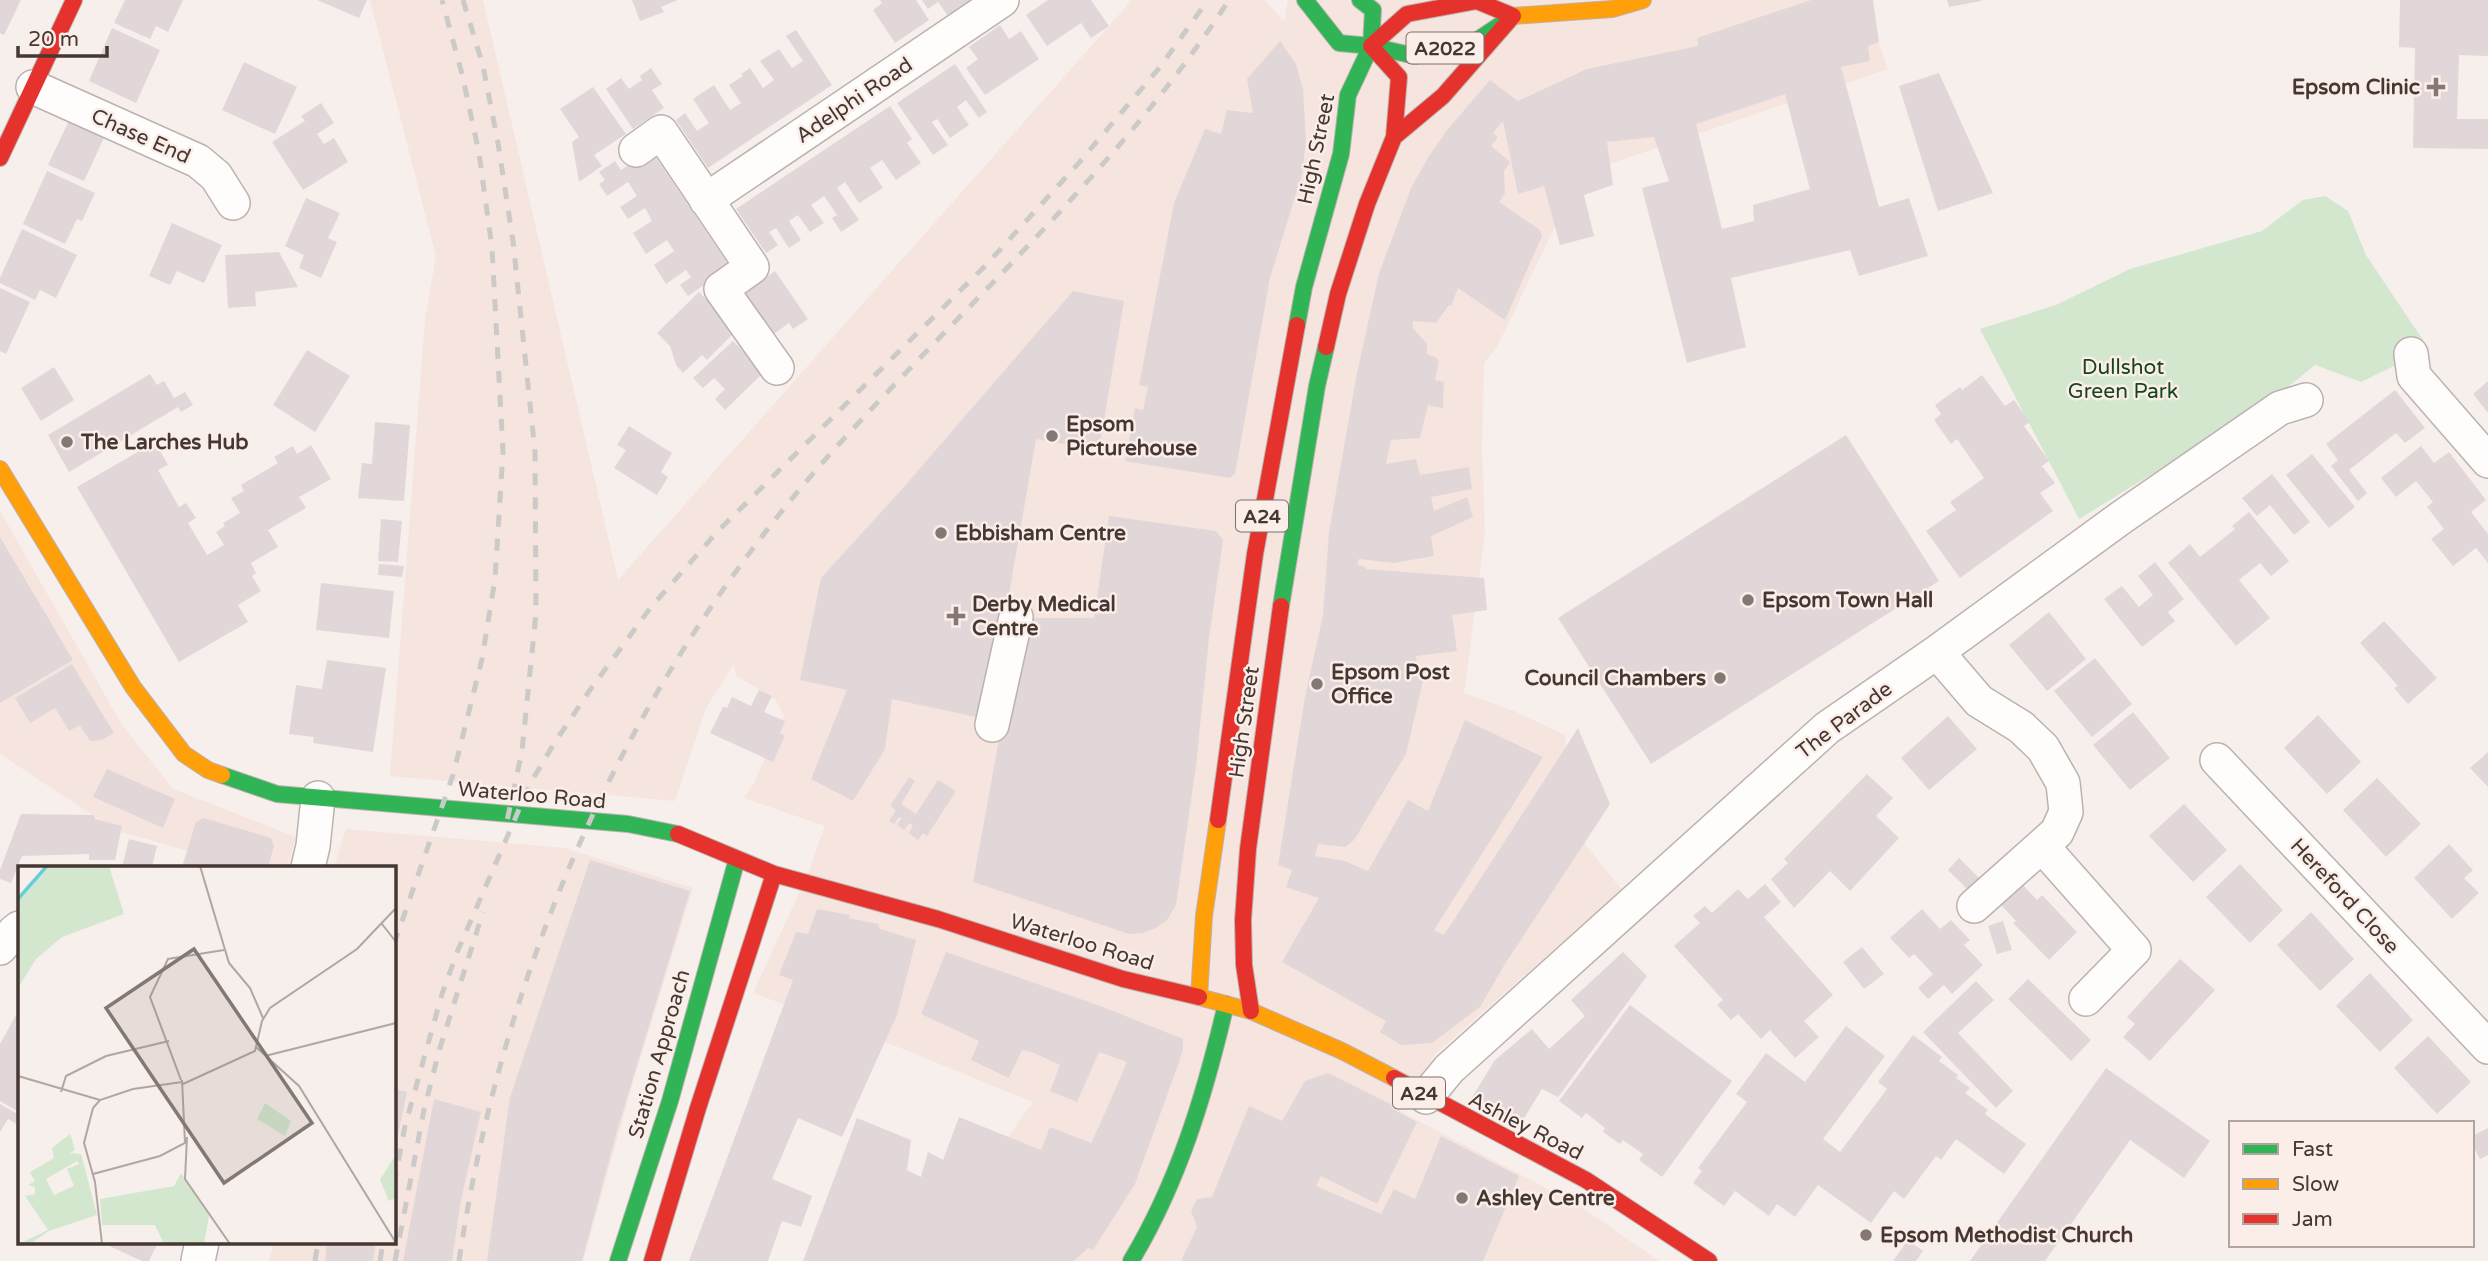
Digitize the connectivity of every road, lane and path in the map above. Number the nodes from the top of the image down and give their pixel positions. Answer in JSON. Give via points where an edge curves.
{"nodes":[{"id":1,"x":74,"y":0,"type":"edge"},
{"id":2,"x":1002,"y":0,"type":"edge"},
{"id":3,"x":1305,"y":0,"type":"edge"},
{"id":4,"x":1360,"y":0,"type":"edge"},
{"id":5,"x":1643,"y":0,"type":"edge"},
{"id":6,"x":1513,"y":8,"type":"edge"},
{"id":7,"x":1371,"y":46,"type":"junction"},
{"id":8,"x":33,"y":87,"type":"junction"},
{"id":9,"x":1394,"y":137,"type":"junction"},
{"id":10,"x":636,"y":150,"type":"dead end"},
{"id":11,"x":0,"y":158,"type":"edge"},
{"id":12,"x":706,"y":200,"type":"junction"},
{"id":13,"x":233,"y":203,"type":"dead end"},
{"id":14,"x":2411,"y":354,"type":"dead end"},
{"id":15,"x":777,"y":368,"type":"dead end"},
{"id":16,"x":2306,"y":400,"type":"dead end"},
{"id":17,"x":2488,"y":461,"type":"edge"},
{"id":18,"x":0,"y":469,"type":"edge"},
{"id":19,"x":1016,"y":617,"type":"dead end"},
{"id":20,"x":1937,"y":652,"type":"junction"},
{"id":21,"x":992,"y":725,"type":"dead end"},
{"id":22,"x":2217,"y":760,"type":"dead end"},
{"id":23,"x":318,"y":798,"type":"junction"},
{"id":24,"x":2042,"y":846,"type":"junction"},
{"id":25,"x":737,"y":859,"type":"junction"},
{"id":26,"x":308,"y":866,"type":"edge"},
{"id":27,"x":774,"y":874,"type":"junction"},
{"id":28,"x":1974,"y":906,"type":"dead end"},
{"id":29,"x":18,"y":930,"type":"edge"},
{"id":30,"x":0,"y":948,"type":"edge"},
{"id":31,"x":1199,"y":997,"type":"junction"},
{"id":32,"x":2086,"y":999,"type":"dead end"},
{"id":33,"x":1226,"y":1004,"type":"junction"},
{"id":34,"x":1251,"y":1010,"type":"junction"},
{"id":35,"x":2483,"y":1032,"type":"edge"},
{"id":36,"x":1426,"y":1097,"type":"junction"},
{"id":37,"x":618,"y":1261,"type":"edge"},
{"id":38,"x":652,"y":1261,"type":"edge"},
{"id":39,"x":1131,"y":1261,"type":"edge"},
{"id":40,"x":1709,"y":1261,"type":"edge"}],
"edges":[{"from":1,"to":8,"type":"main road"},
{"from":2,"to":12,"type":"street","name":"Adelphi Road"},
{"from":3,"to":7,"type":"main road","via":[[1339,43]]},
{"from":4,"to":7,"type":"main road","number":"A24","via":[[1373,10]]},
{"from":5,"to":6,"type":"main road","via":[[1612,9]]},
{"from":6,"to":7,"type":"main road","via":[[1477,1],[1407,14]]},
{"from":6,"to":7,"type":"main road","number":"A2022","via":[[1476,41],[1415,55]]},
{"from":6,"to":9,"type":"main road","via":[[1465,72],[1422,118]]},
{"from":7,"to":9,"type":"main road","name":"High Street","number":"A24","via":[[1399,77]]},
{"from":7,"to":31,"type":"main road","name":"High Street","number":"A24","via":[[1348,95],[1340,154],[1304,287],[1255,554],[1204,916]]},
{"from":8,"to":11,"type":"main road"},
{"from":8,"to":13,"type":"street","name":"Chase End","via":[[198,161],[216,176]]},
{"from":9,"to":34,"type":"main road","name":"High Street","number":"A24","via":[[1338,294],[1287,558],[1248,849],[1243,931]]},
{"from":10,"to":12,"type":"street","via":[[661,132]]},
{"from":12,"to":15,"type":"street","via":[[752,267],[721,289]]},
{"from":14,"to":17,"type":"street","via":[[2414,376]]},
{"from":16,"to":20,"type":"street","name":"The Parade","via":[[2280,408]]},
{"from":18,"to":23,"type":"main road","name":"Waterloo Road","via":[[133,687],[184,754],[234,781],[277,794]]},
{"from":19,"to":21,"type":"street"},
{"from":20,"to":24,"type":"street","via":[[1979,701],[2021,727],[2043,748],[2063,783],[2066,812],[2057,832]]},
{"from":20,"to":36,"type":"street","name":"The Parade","via":[[1827,728],[1449,1069]]},
{"from":22,"to":35,"type":"street","name":"Hereford Close"},
{"from":23,"to":25,"type":"main road","name":"Waterloo Road","via":[[628,824],[674,833]]},
{"from":23,"to":26,"type":"street"},
{"from":24,"to":28,"type":"street"},
{"from":24,"to":32,"type":"street","via":[[2134,950]]},
{"from":25,"to":27,"type":"main road","name":"Waterloo Road"},
{"from":25,"to":37,"type":"main road","name":"Station Approach","via":[[670,1101]]},
{"from":27,"to":31,"type":"main road","name":"Waterloo Road","via":[[938,919],[1123,979]]},
{"from":27,"to":38,"type":"main road"},
{"from":29,"to":30,"type":"street"},
{"from":31,"to":33,"type":"main road","name":"Ashley Road","number":"A24"},
{"from":33,"to":34,"type":"main road","name":"Ashley Road","number":"A24"},
{"from":33,"to":39,"type":"main road","via":[[1210,1072],[1169,1189]]},
{"from":34,"to":36,"type":"main road","name":"Ashley Road","number":"A24","via":[[1342,1051]]},
{"from":36,"to":40,"type":"main road","name":"Ashley Road","number":"A24","via":[[1586,1180]]}]}
